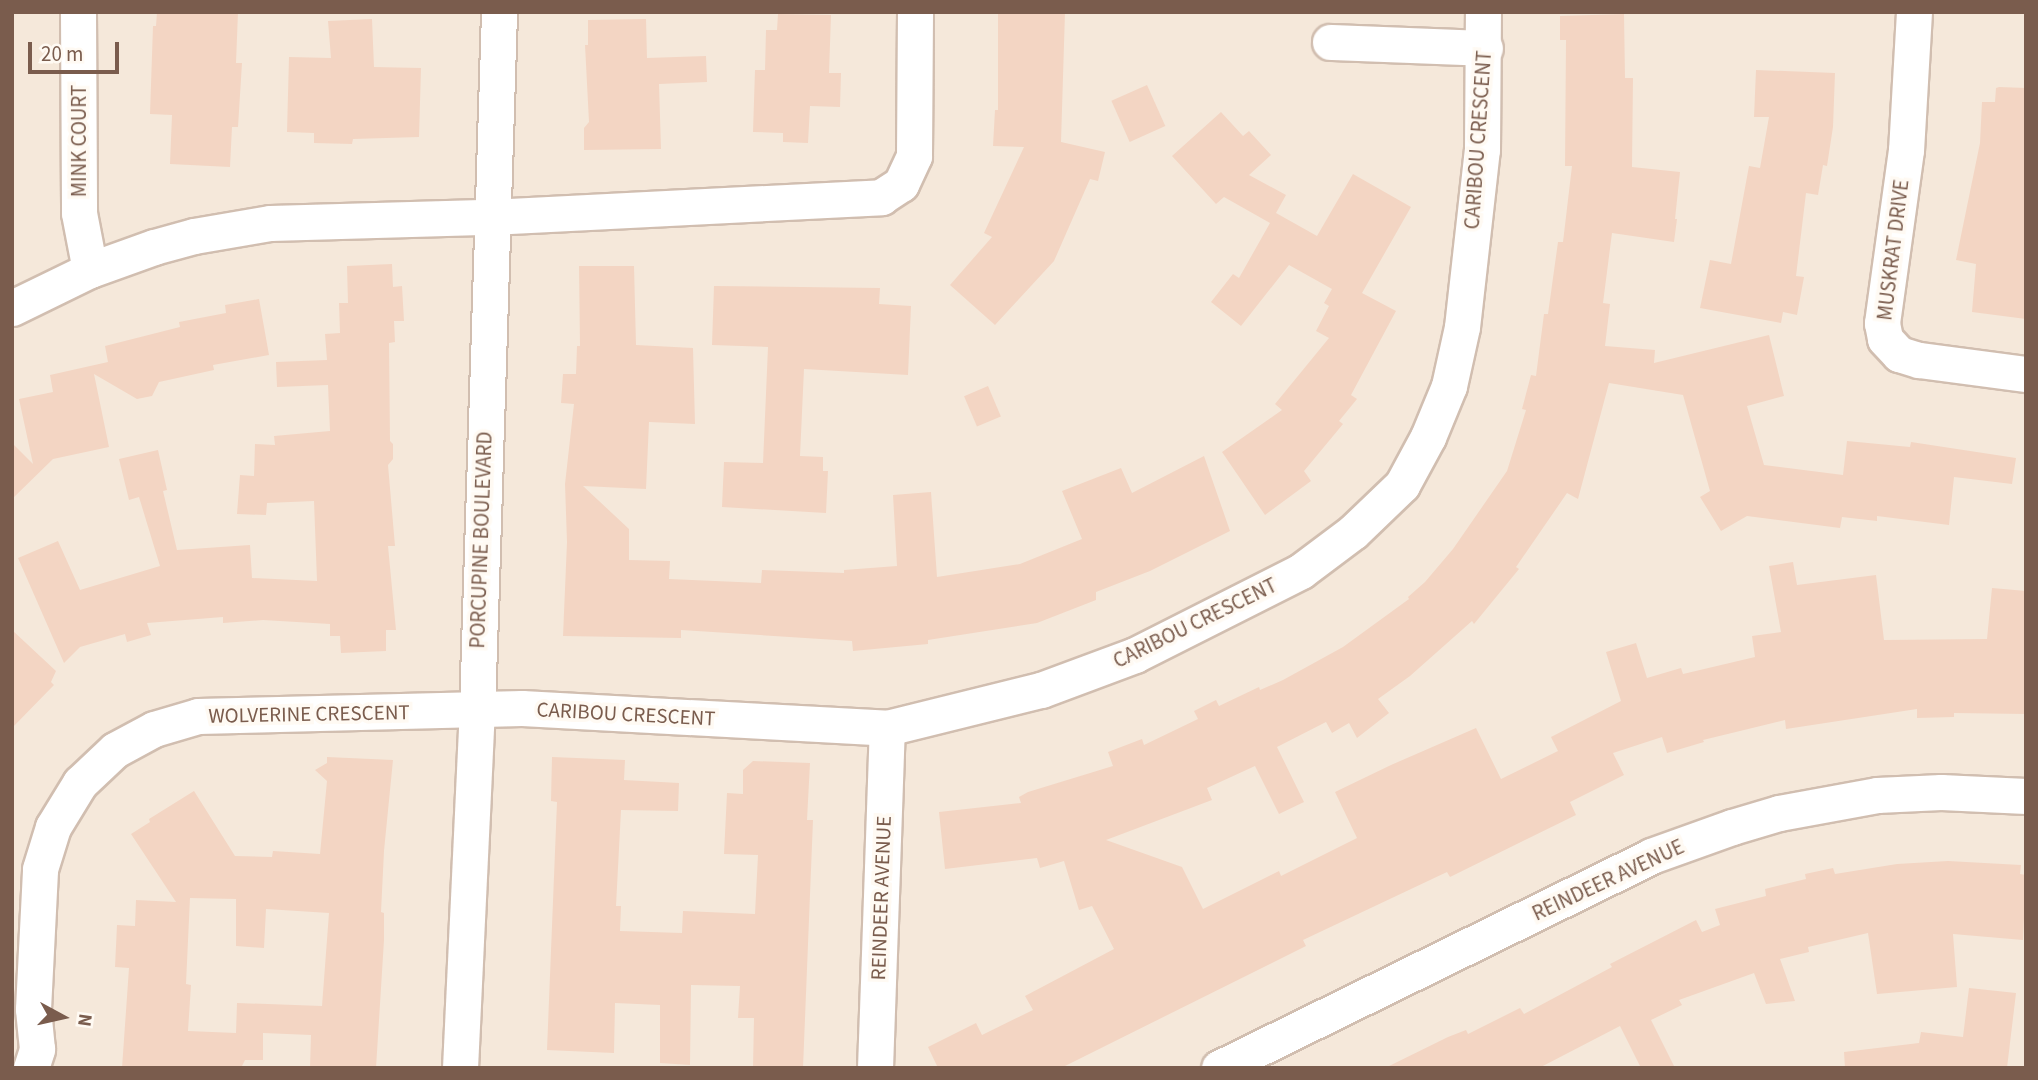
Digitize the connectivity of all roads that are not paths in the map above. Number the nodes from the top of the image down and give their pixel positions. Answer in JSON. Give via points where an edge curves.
{"nodes":[{"id":1,"x":78,"y":12,"type":"edge"},
{"id":2,"x":499,"y":12,"type":"edge"},
{"id":3,"x":915,"y":12,"type":"edge"},
{"id":4,"x":1483,"y":12,"type":"edge"},
{"id":5,"x":1914,"y":12,"type":"edge"},
{"id":6,"x":1329,"y":42,"type":"dead end"},
{"id":7,"x":1485,"y":48,"type":"junction"},
{"id":8,"x":490,"y":217,"type":"junction"},
{"id":9,"x":90,"y":270,"type":"junction"},
{"id":10,"x":12,"y":308,"type":"edge"},
{"id":11,"x":2026,"y":374,"type":"edge"},
{"id":12,"x":477,"y":709,"type":"junction"},
{"id":13,"x":887,"y":728,"type":"junction"},
{"id":14,"x":2026,"y":796,"type":"edge"},
{"id":15,"x":31,"y":1068,"type":"edge"},
{"id":16,"x":460,"y":1068,"type":"edge"},
{"id":17,"x":875,"y":1068,"type":"edge"},
{"id":18,"x":1219,"y":1068,"type":"edge"}],
"edges":[{"from":1,"to":9,"type":"street","name":"MINK COURT","via":[[79,213]]},
{"from":2,"to":8,"type":"street","name":"PORCUPINE BOULEVARD"},
{"from":3,"to":8,"type":"street","via":[[914,156],[901,184],[881,197]]},
{"from":4,"to":7,"type":"street","name":"CARIBOU CRESCENT"},
{"from":5,"to":11,"type":"street","name":"MUSKRAT DRIVE","via":[[1906,150],[1882,323],[1885,339],[1899,354],[1919,360]]},
{"from":6,"to":7,"type":"street"},
{"from":7,"to":13,"type":"street","name":"CARIBOU CRESCENT","via":[[1482,150],[1462,327],[1449,386],[1402,485],[1353,532],[1301,571],[1135,656],[1041,690]]},
{"from":8,"to":9,"type":"street","via":[[270,223],[194,236]]},
{"from":8,"to":12,"type":"street","name":"PORCUPINE BOULEVARD"},
{"from":9,"to":10,"type":"street"},
{"from":12,"to":13,"type":"street","name":"CARIBOU CRESCENT"},
{"from":12,"to":15,"type":"street","name":"WOLVERINE CRESCENT","via":[[198,716],[154,729],[115,750],[73,794],[53,827],[40,869],[33,1009],[37,1049]]},
{"from":12,"to":16,"type":"street","name":"PORCUPINE BOULEVARD"},
{"from":13,"to":17,"type":"street","name":"REINDEER AVENUE"},
{"from":14,"to":18,"type":"street","name":"REINDEER AVENUE","via":[[1877,795],[1732,827],[1651,856]]}]}
